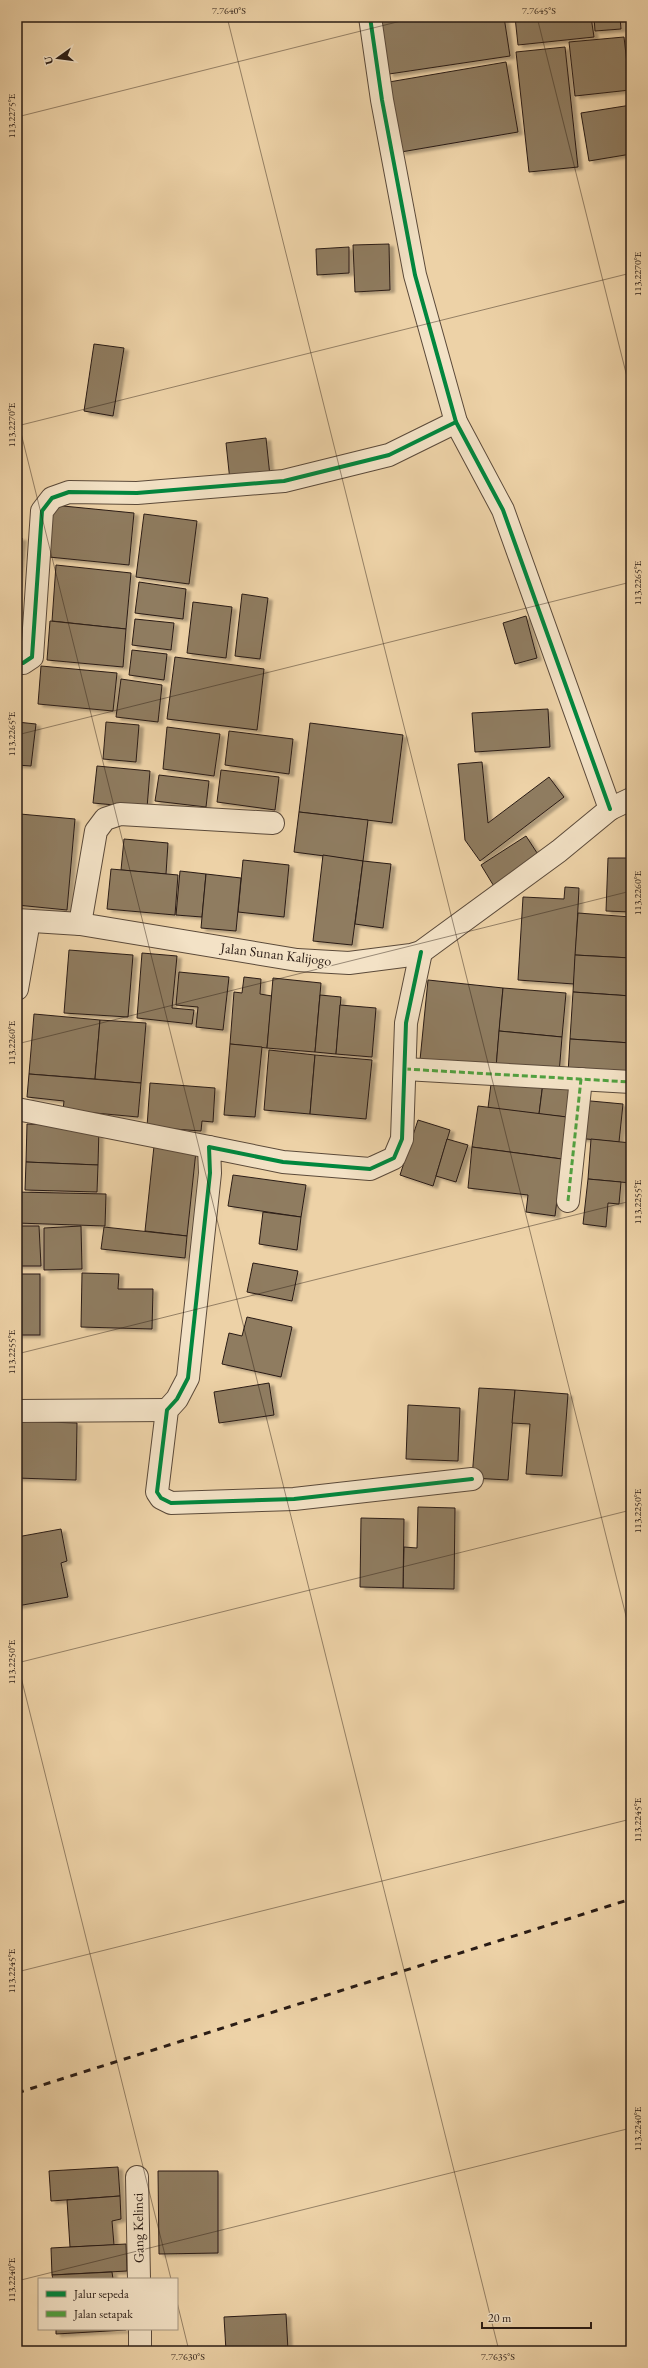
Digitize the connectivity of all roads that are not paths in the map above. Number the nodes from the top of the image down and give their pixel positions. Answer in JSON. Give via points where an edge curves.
{"nodes":[{"id":1,"x":370,"y":17,"type":"edge"},
{"id":2,"x":456,"y":422,"type":"junction"},
{"id":3,"x":17,"y":664,"type":"edge"},
{"id":4,"x":631,"y":800,"type":"edge"},
{"id":5,"x":610,"y":810,"type":"junction"},
{"id":6,"x":273,"y":824,"type":"dead end"},
{"id":7,"x":23,"y":921,"type":"edge"},
{"id":8,"x":80,"y":924,"type":"junction"},
{"id":9,"x":421,"y":952,"type":"junction"},
{"id":10,"x":17,"y":989,"type":"edge"},
{"id":11,"x":405,"y":1070,"type":"junction"},
{"id":12,"x":581,"y":1079,"type":"junction"},
{"id":13,"x":631,"y":1082,"type":"edge"},
{"id":14,"x":17,"y":1109,"type":"edge"},
{"id":15,"x":209,"y":1148,"type":"junction"},
{"id":16,"x":568,"y":1201,"type":"dead end"},
{"id":17,"x":167,"y":1410,"type":"junction"},
{"id":18,"x":17,"y":1411,"type":"edge"},
{"id":19,"x":472,"y":1479,"type":"dead end"},
{"id":20,"x":136,"y":2177,"type":"dead end"},
{"id":21,"x":138,"y":2278,"type":"edge"},
{"id":22,"x":140,"y":2330,"type":"edge"},
{"id":23,"x":140,"y":2351,"type":"edge"}],
"edges":[{"from":1,"to":2,"type":"street","via":[[382,100],[415,275]]},
{"from":2,"to":3,"type":"street","via":[[389,455],[284,481],[137,493],[69,492],[52,498],[42,511],[32,657]]},
{"from":2,"to":5,"type":"street","via":[[503,510]]},
{"from":4,"to":5,"type":"street","name":"Jalan Sunan Kalijogo"},
{"from":5,"to":9,"type":"street","name":"Jalan Sunan Kalijogo"},
{"from":6,"to":8,"type":"street","via":[[120,814],[105,819],[96,831]]},
{"from":7,"to":8,"type":"street","name":"Jalan Sunan Kalijogo"},
{"from":7,"to":10,"type":"street"},
{"from":8,"to":9,"type":"street","name":"Jalan Sunan Kalijogo","via":[[297,960],[349,963]]},
{"from":9,"to":11,"type":"street","via":[[406,1023]]},
{"from":11,"to":12,"type":"street"},
{"from":11,"to":15,"type":"street","via":[[402,1139],[394,1158],[370,1169],[283,1162]]},
{"from":12,"to":13,"type":"street"},
{"from":12,"to":16,"type":"street"},
{"from":14,"to":15,"type":"street"},
{"from":15,"to":17,"type":"street","via":[[210,1173],[188,1378],[177,1399]]},
{"from":17,"to":18,"type":"street"},
{"from":17,"to":19,"type":"street","via":[[157,1492],[161,1498],[171,1503],[294,1499]]},
{"from":20,"to":21,"type":"street","name":"Gang Kelinci"},
{"from":22,"to":23,"type":"street"}]}
